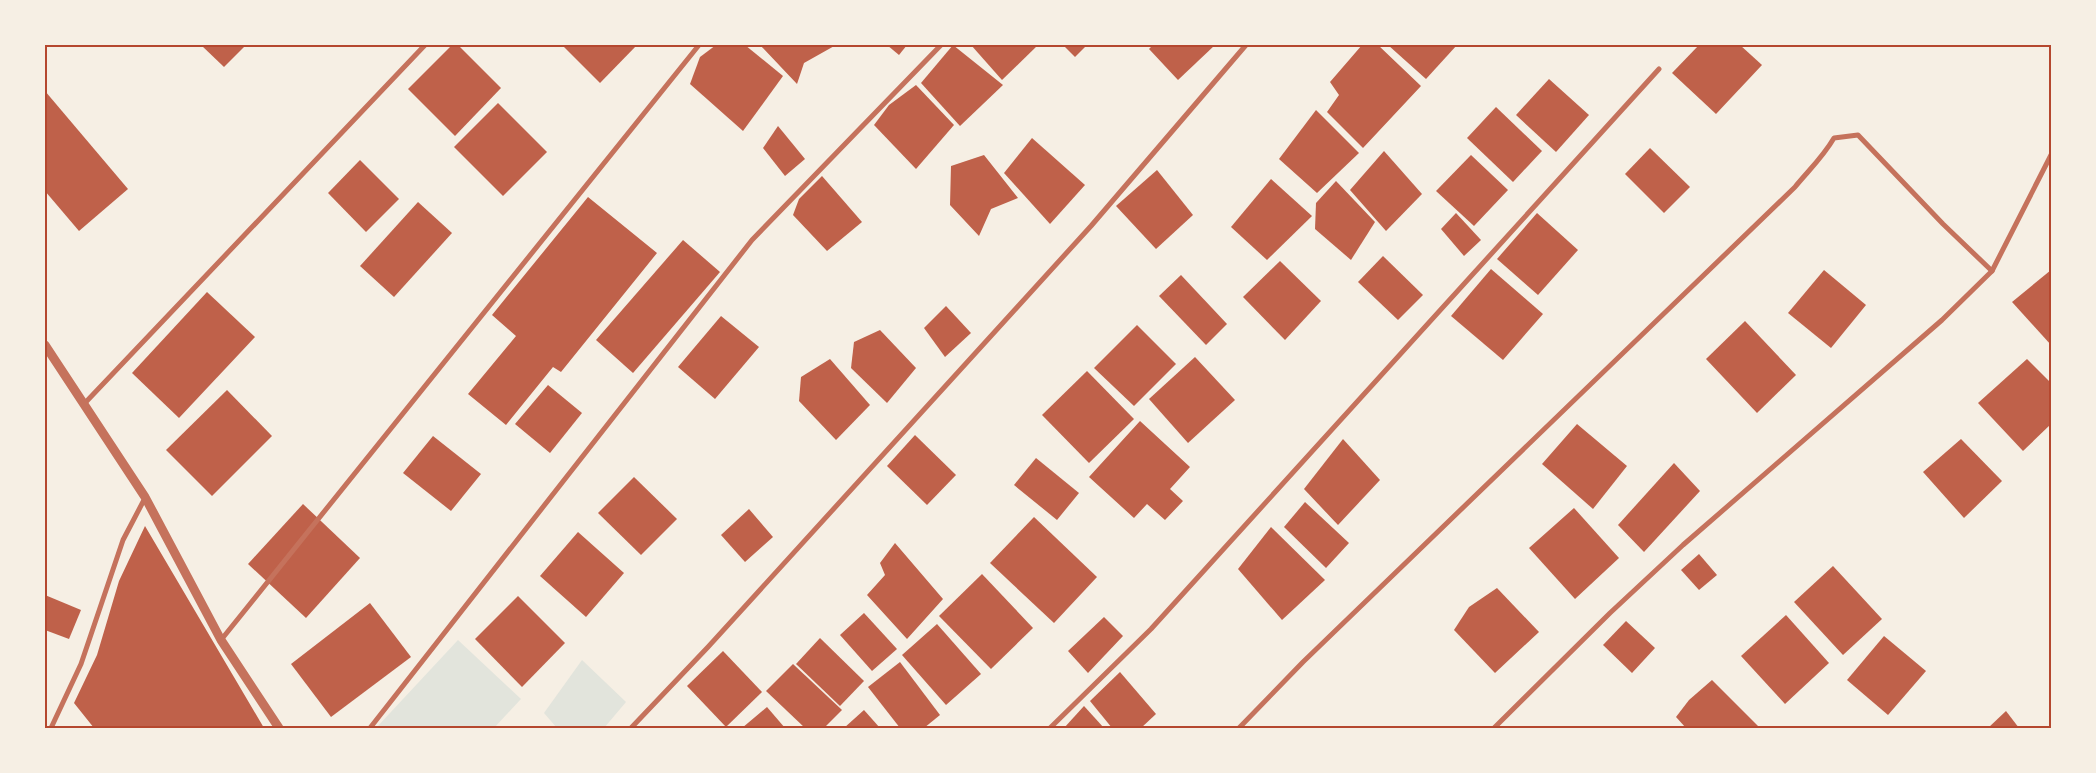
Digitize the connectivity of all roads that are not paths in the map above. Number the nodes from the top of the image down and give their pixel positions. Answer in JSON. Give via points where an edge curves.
{"nodes":[{"id":1,"x":425,"y":45,"type":"edge"},
{"id":2,"x":699,"y":45,"type":"edge"},
{"id":3,"x":941,"y":45,"type":"edge"},
{"id":4,"x":1246,"y":45,"type":"edge"},
{"id":5,"x":1659,"y":69,"type":"dead end"},
{"id":6,"x":2051,"y":155,"type":"edge"},
{"id":7,"x":1992,"y":272,"type":"junction"},
{"id":8,"x":45,"y":345,"type":"edge"},
{"id":9,"x":84,"y":404,"type":"junction"},
{"id":10,"x":145,"y":497,"type":"junction"},
{"id":11,"x":220,"y":640,"type":"junction"},
{"id":12,"x":51,"y":728,"type":"edge"},
{"id":13,"x":279,"y":728,"type":"edge"},
{"id":14,"x":370,"y":728,"type":"edge"},
{"id":15,"x":631,"y":728,"type":"edge"},
{"id":16,"x":1050,"y":728,"type":"edge"},
{"id":17,"x":1239,"y":728,"type":"edge"},
{"id":18,"x":1494,"y":728,"type":"edge"}],
"edges":[{"from":1,"to":9,"type":"street"},
{"from":2,"to":11,"type":"street"},
{"from":3,"to":14,"type":"street","via":[[752,240]]},
{"from":4,"to":15,"type":"street","via":[[1078,241]]},
{"from":5,"to":16,"type":"street","via":[[1151,629]]},
{"from":6,"to":7,"type":"street"},
{"from":7,"to":17,"type":"street","via":[[1858,135],[1834,138],[1824,155],[1794,187]]},
{"from":7,"to":18,"type":"street","via":[[1942,320],[1682,545]]},
{"from":8,"to":9,"type":"street"},
{"from":9,"to":10,"type":"street"},
{"from":10,"to":11,"type":"street"},
{"from":10,"to":12,"type":"street","via":[[123,540],[81,664]]},
{"from":11,"to":13,"type":"street"}]}
